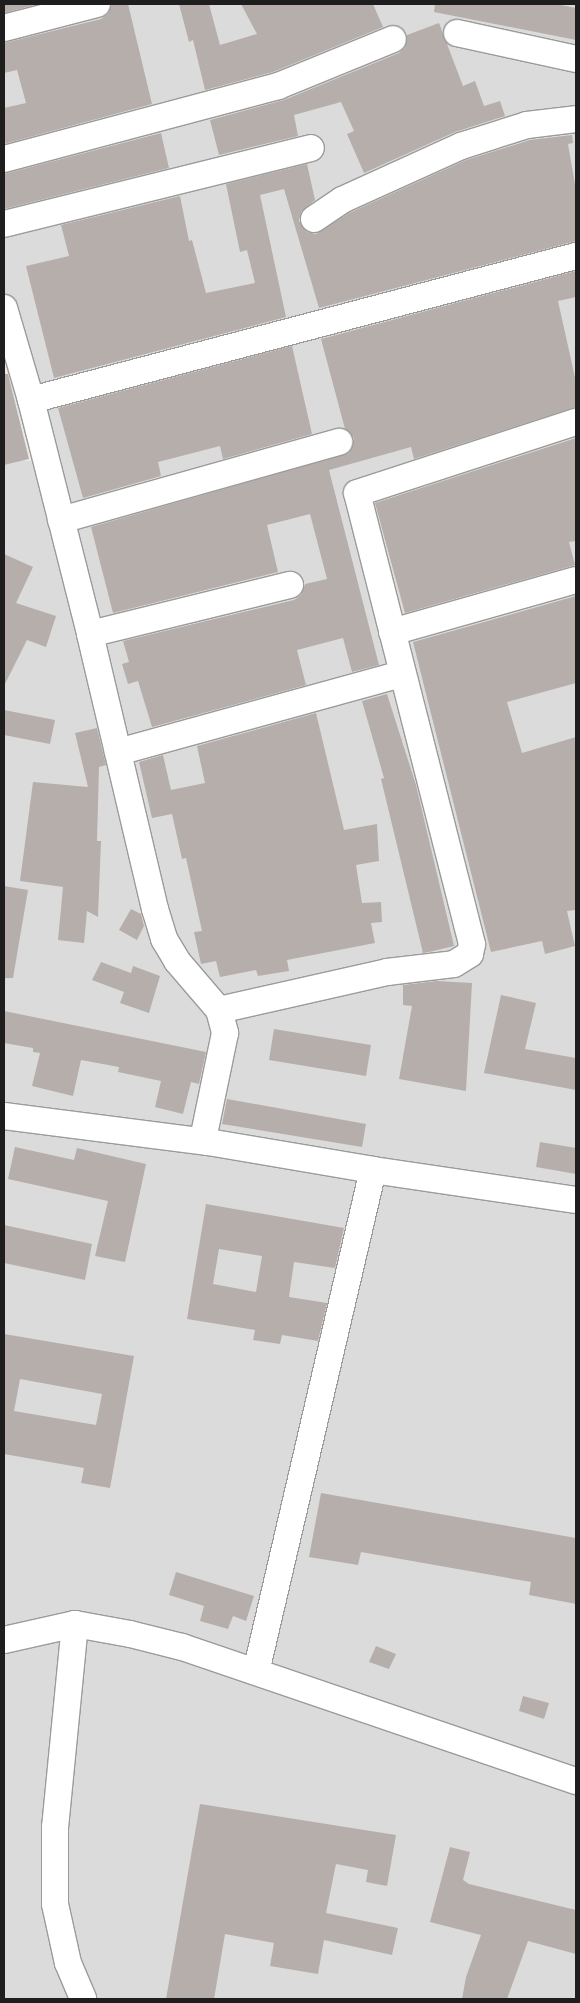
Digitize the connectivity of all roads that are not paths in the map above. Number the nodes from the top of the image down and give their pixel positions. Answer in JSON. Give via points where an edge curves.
{"nodes":[{"id":1,"x":97,"y":4,"type":"edge"},
{"id":2,"x":4,"y":28,"type":"edge"},
{"id":3,"x":456,"y":33,"type":"dead end"},
{"id":4,"x":394,"y":39,"type":"dead end"},
{"id":5,"x":576,"y":59,"type":"edge"},
{"id":6,"x":576,"y":119,"type":"edge"},
{"id":7,"x":311,"y":148,"type":"dead end"},
{"id":8,"x":4,"y":159,"type":"edge"},
{"id":9,"x":314,"y":220,"type":"dead end"},
{"id":10,"x":4,"y":224,"type":"edge"},
{"id":11,"x":576,"y":256,"type":"edge"},
{"id":12,"x":4,"y":308,"type":"edge"},
{"id":13,"x":31,"y":400,"type":"junction"},
{"id":14,"x":576,"y":422,"type":"edge"},
{"id":15,"x":339,"y":442,"type":"dead end"},
{"id":16,"x":61,"y":520,"type":"junction"},
{"id":17,"x":576,"y":580,"type":"edge"},
{"id":18,"x":290,"y":585,"type":"dead end"},
{"id":19,"x":392,"y":632,"type":"junction"},
{"id":20,"x":90,"y":634,"type":"junction"},
{"id":21,"x":402,"y":674,"type":"junction"},
{"id":22,"x":118,"y":752,"type":"junction"},
{"id":23,"x":219,"y":1010,"type":"junction"},
{"id":24,"x":4,"y":1116,"type":"edge"},
{"id":25,"x":208,"y":1142,"type":"junction"},
{"id":26,"x":373,"y":1170,"type":"junction"},
{"id":27,"x":576,"y":1200,"type":"edge"},
{"id":28,"x":75,"y":1624,"type":"junction"},
{"id":29,"x":4,"y":1640,"type":"edge"},
{"id":30,"x":256,"y":1672,"type":"junction"},
{"id":31,"x":576,"y":1781,"type":"edge"},
{"id":32,"x":83,"y":1999,"type":"edge"}],
"edges":[{"from":1,"to":2,"type":"street"},
{"from":3,"to":5,"type":"street"},
{"from":4,"to":8,"type":"street","via":[[278,86]]},
{"from":6,"to":9,"type":"street","via":[[527,125],[461,146],[342,200]]},
{"from":7,"to":10,"type":"street"},
{"from":11,"to":13,"type":"street"},
{"from":12,"to":13,"type":"street"},
{"from":13,"to":16,"type":"street"},
{"from":14,"to":19,"type":"street","via":[[357,494]]},
{"from":15,"to":16,"type":"street"},
{"from":16,"to":20,"type":"street"},
{"from":17,"to":19,"type":"street"},
{"from":18,"to":20,"type":"street"},
{"from":19,"to":21,"type":"street"},
{"from":20,"to":22,"type":"street"},
{"from":21,"to":22,"type":"street"},
{"from":21,"to":23,"type":"street","via":[[472,944],[470,954],[454,964],[387,972]]},
{"from":22,"to":23,"type":"street","via":[[164,939],[177,961]]},
{"from":23,"to":25,"type":"street","via":[[225,1033],[204,1134]]},
{"from":24,"to":25,"type":"street"},
{"from":25,"to":26,"type":"street"},
{"from":26,"to":27,"type":"street"},
{"from":26,"to":30,"type":"street"},
{"from":28,"to":29,"type":"street"},
{"from":28,"to":30,"type":"street","via":[[165,1643]]},
{"from":28,"to":32,"type":"street","via":[[55,1827],[55,1904],[68,1963]]},
{"from":30,"to":31,"type":"street"}]}
